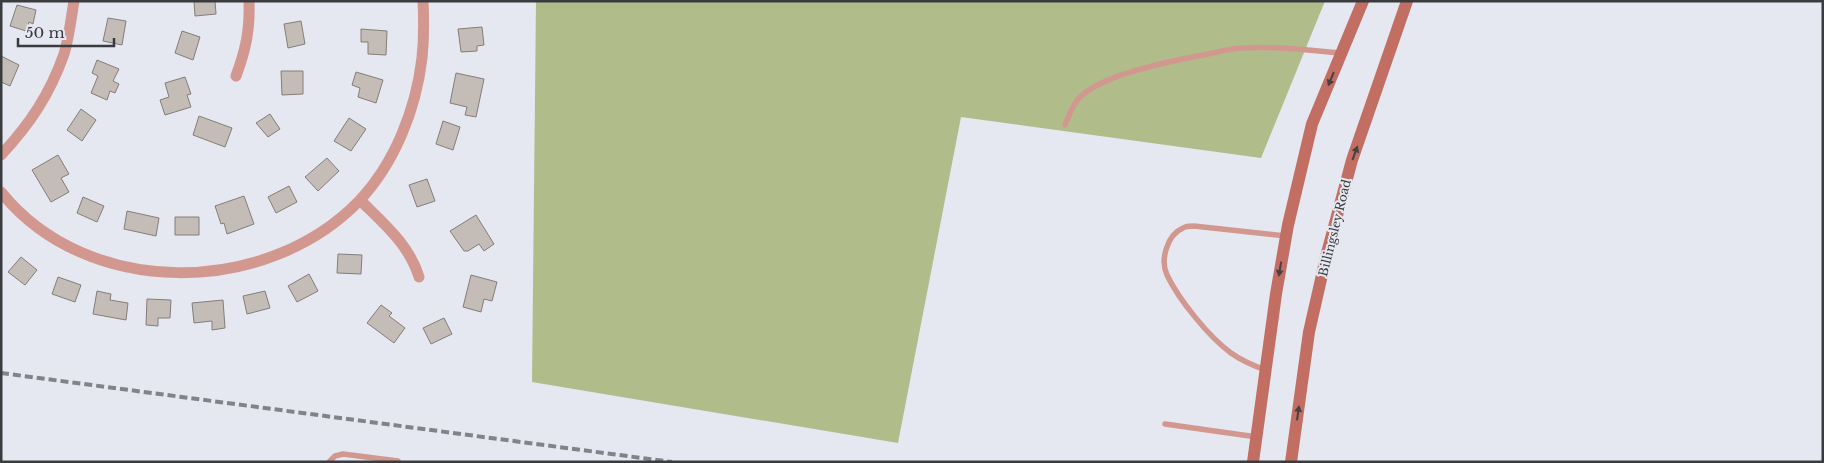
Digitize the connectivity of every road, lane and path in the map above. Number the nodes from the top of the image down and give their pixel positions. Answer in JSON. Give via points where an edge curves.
{"nodes":[{"id":1,"x":74,"y":1,"type":"edge"},
{"id":2,"x":250,"y":1,"type":"edge"},
{"id":3,"x":423,"y":1,"type":"edge"},
{"id":4,"x":1363,"y":1,"type":"edge"},
{"id":5,"x":1408,"y":1,"type":"edge"},
{"id":6,"x":1341,"y":53,"type":"junction"},
{"id":7,"x":236,"y":76,"type":"dead end"},
{"id":8,"x":1065,"y":125,"type":"dead end"},
{"id":9,"x":1,"y":155,"type":"edge"},
{"id":10,"x":1,"y":192,"type":"edge"},
{"id":11,"x":360,"y":200,"type":"junction"},
{"id":12,"x":1286,"y":236,"type":"junction"},
{"id":13,"x":419,"y":277,"type":"dead end"},
{"id":14,"x":1267,"y":370,"type":"junction"},
{"id":15,"x":1165,"y":424,"type":"dead end"},
{"id":16,"x":1258,"y":437,"type":"junction"},
{"id":17,"x":398,"y":461,"type":"edge"},
{"id":18,"x":329,"y":462,"type":"edge"},
{"id":19,"x":406,"y":462,"type":"edge"},
{"id":20,"x":1253,"y":462,"type":"edge"},
{"id":21,"x":1291,"y":462,"type":"edge"}],
"edges":[{"from":1,"to":9,"type":"street","via":[[64,53],[56,74],[29,123]]},
{"from":2,"to":7,"type":"street","via":[[247,44]]},
{"from":3,"to":11,"type":"street","via":[[422,56],[410,112],[395,150]]},
{"from":4,"to":6,"type":"main road"},
{"from":21,"to":5,"type":"main road","name":"Billingsley Road","one_way":true,"via":[[1309,332],[1327,253],[1352,160]]},
{"from":6,"to":8,"type":"lane","via":[[1279,47],[1240,48],[1164,64],[1096,87],[1080,97],[1071,108]]},
{"from":6,"to":12,"type":"main road","one_way":true,"via":[[1312,124]]},
{"from":10,"to":11,"type":"street","via":[[35,225],[78,252],[120,266],[173,272],[226,269],[282,253],[332,224]]},
{"from":11,"to":13,"type":"street","via":[[400,240]]},
{"from":12,"to":14,"type":"main road","one_way":true},
{"from":12,"to":14,"type":"lane","via":[[1194,226],[1173,235],[1164,258],[1167,275],[1212,336],[1246,364]]},
{"from":14,"to":16,"type":"main road"},
{"from":15,"to":16,"type":"lane"},
{"from":16,"to":20,"type":"main road"},
{"from":17,"to":18,"type":"lane","via":[[343,454]]},
{"from":17,"to":19,"type":"lane"}]}
